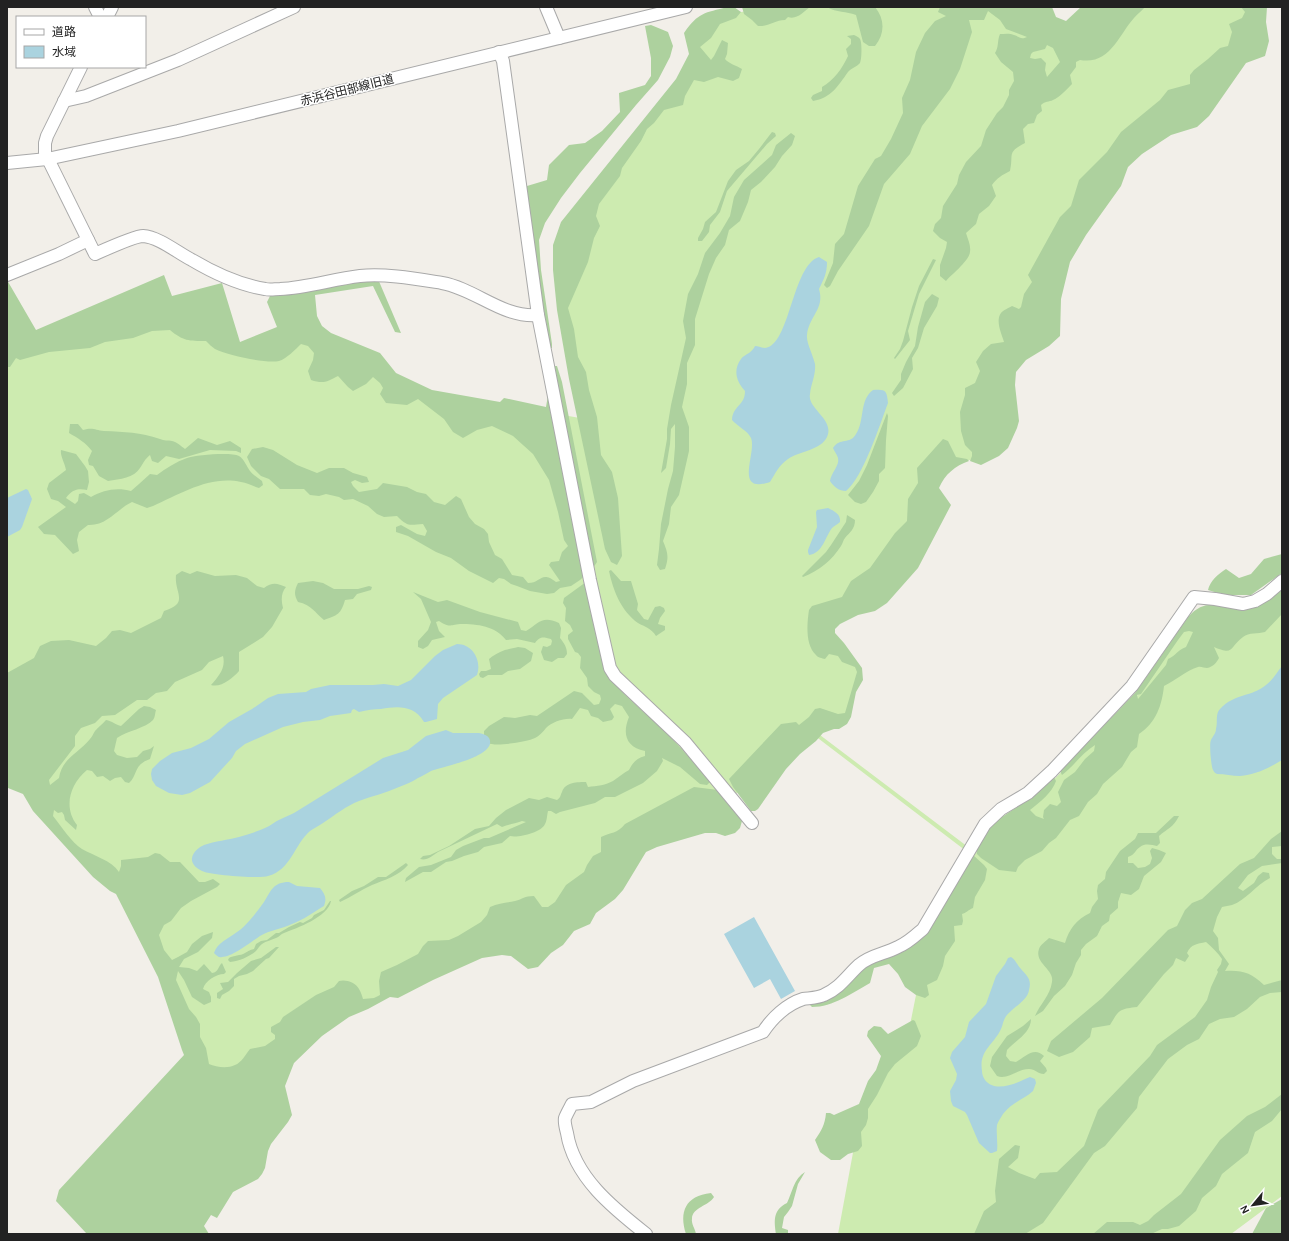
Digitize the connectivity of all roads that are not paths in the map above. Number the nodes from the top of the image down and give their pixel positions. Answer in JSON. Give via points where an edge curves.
{"nodes":[{"id":1,"x":95,"y":7,"type":"edge"},
{"id":2,"x":112,"y":7,"type":"edge"},
{"id":3,"x":294,"y":7,"type":"edge"},
{"id":4,"x":546,"y":7,"type":"edge"},
{"id":5,"x":686,"y":7,"type":"edge"},
{"id":6,"x":100,"y":16,"type":"edge"},
{"id":7,"x":108,"y":16,"type":"edge"},
{"id":8,"x":559,"y":38,"type":"junction"},
{"id":9,"x":499,"y":52,"type":"junction"},
{"id":10,"x":80,"y":68,"type":"edge"},
{"id":11,"x":64,"y":101,"type":"junction"},
{"id":12,"x":47,"y":159,"type":"junction"},
{"id":13,"x":7,"y":163,"type":"edge"},
{"id":14,"x":88,"y":240,"type":"junction"},
{"id":15,"x":7,"y":275,"type":"edge"},
{"id":16,"x":538,"y":315,"type":"junction"},
{"id":17,"x":1282,"y":581,"type":"edge"},
{"id":18,"x":752,"y":823,"type":"dead end"},
{"id":19,"x":646,"y":1234,"type":"edge"}],
"edges":[{"from":1,"to":6,"type":"street"},
{"from":2,"to":7,"type":"street"},
{"from":3,"to":11,"type":"street","via":[[178,60],[86,96]]},
{"from":4,"to":8,"type":"street"},
{"from":5,"to":8,"type":"street","name":"赤浜谷田部線旧道"},
{"from":8,"to":9,"type":"street","name":"赤浜谷田部線旧道"},
{"from":9,"to":12,"type":"street","name":"赤浜谷田部線旧道","via":[[186,129]]},
{"from":9,"to":16,"type":"street","via":[[503,61]]},
{"from":10,"to":11,"type":"street"},
{"from":11,"to":12,"type":"street","via":[[47,136]]},
{"from":12,"to":13,"type":"street","name":"赤浜谷田部線旧道"},
{"from":12,"to":14,"type":"street"},
{"from":14,"to":15,"type":"street"},
{"from":14,"to":16,"type":"street","via":[[95,254],[142,236],[154,239],[224,276],[266,290],[293,289],[378,274],[459,287],[500,308],[527,316]]},
{"from":16,"to":18,"type":"street","via":[[590,580],[610,668],[685,742]]},
{"from":17,"to":19,"type":"street","via":[[1255,601],[1243,604],[1194,597],[1132,686],[1052,771],[1028,793],[1001,809],[985,824],[923,929],[912,939],[868,958],[859,964],[842,984],[824,995],[801,1000],[783,1010],[763,1032],[634,1081],[591,1102],[572,1104],[565,1119],[568,1138],[577,1161],[591,1184],[623,1216]]}]}
